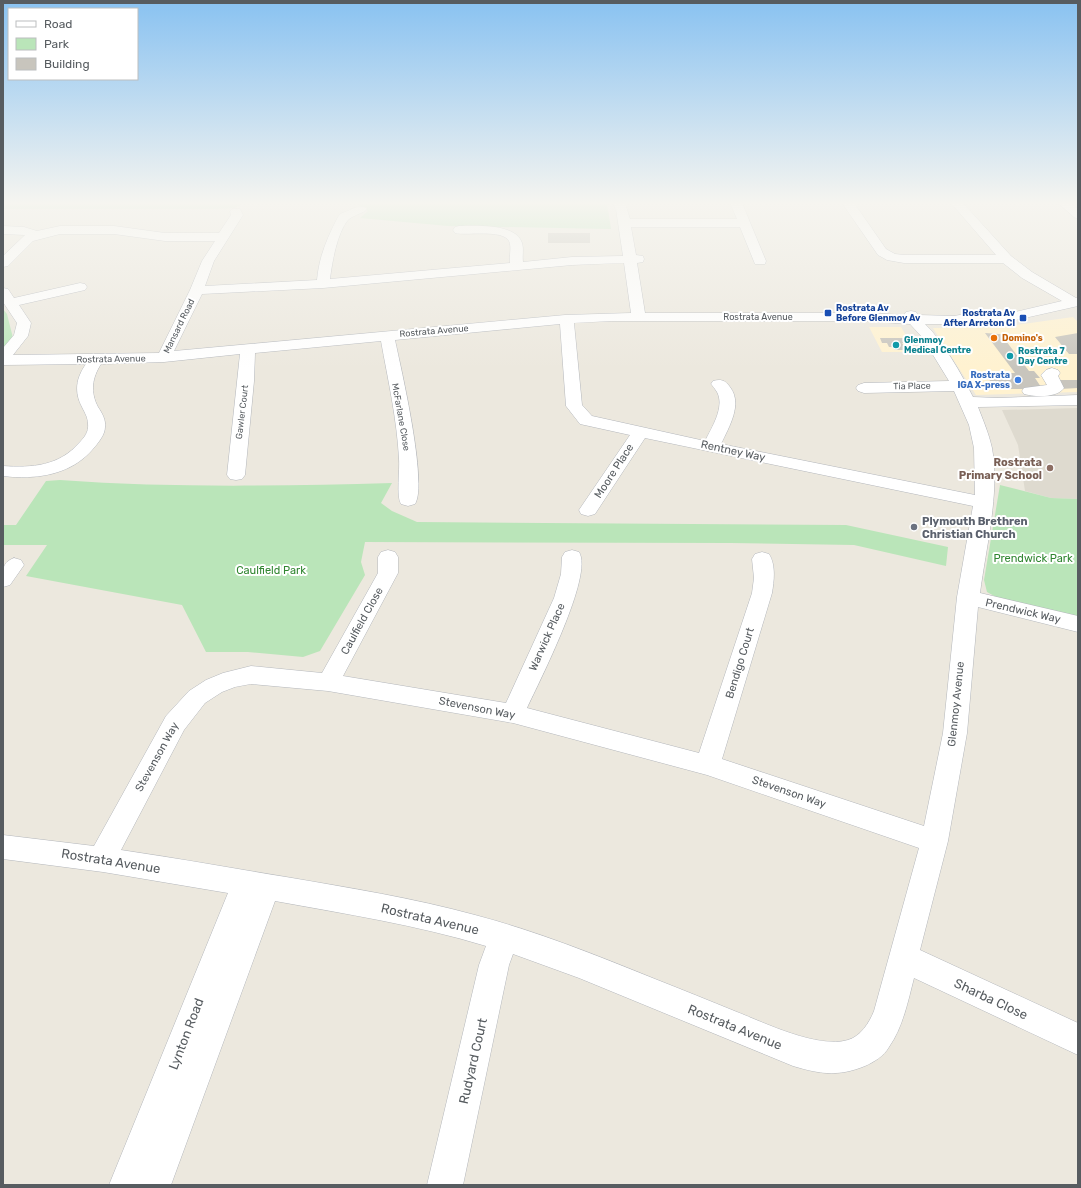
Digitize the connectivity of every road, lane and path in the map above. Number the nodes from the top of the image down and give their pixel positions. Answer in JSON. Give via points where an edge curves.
{"nodes":[{"id":1,"x":209,"y":258,"type":"edge"},
{"id":2,"x":327,"y":258,"type":"edge"},
{"id":3,"x":515,"y":258,"type":"edge"},
{"id":4,"x":548,"y":258,"type":"edge"},
{"id":5,"x":949,"y":258,"type":"edge"},
{"id":6,"x":634,"y":259,"type":"joint"},
{"id":7,"x":1006,"y":259,"type":"joint"},
{"id":8,"x":550,"y":262,"type":"junction"},
{"id":9,"x":517,"y":265,"type":"junction"},
{"id":10,"x":323,"y":284,"type":"junction"},
{"id":11,"x":80,"y":287,"type":"dead end"},
{"id":12,"x":197,"y":290,"type":"junction"},
{"id":13,"x":7,"y":298,"type":"edge"},
{"id":14,"x":1066,"y":305,"type":"edge"},
{"id":15,"x":644,"y":317,"type":"junction"},
{"id":16,"x":1074,"y":318,"type":"edge"},
{"id":17,"x":565,"y":319,"type":"junction"},
{"id":18,"x":921,"y":323,"type":"junction"},
{"id":19,"x":971,"y":327,"type":"junction"},
{"id":20,"x":947,"y":332,"type":"dead end"},
{"id":21,"x":906,"y":335,"type":"dead end"},
{"id":22,"x":387,"y":336,"type":"junction"},
{"id":23,"x":248,"y":350,"type":"junction"},
{"id":24,"x":164,"y":357,"type":"junction"},
{"id":25,"x":3,"y":359,"type":"edge"},
{"id":26,"x":96,"y":360,"type":"junction"},
{"id":27,"x":1052,"y":373,"type":"dead end"},
{"id":28,"x":719,"y":384,"type":"dead end"},
{"id":29,"x":864,"y":388,"type":"dead end"},
{"id":30,"x":963,"y":394,"type":"junction"},
{"id":31,"x":1078,"y":400,"type":"edge"},
{"id":32,"x":641,"y":431,"type":"junction"},
{"id":33,"x":711,"y":447,"type":"junction"},
{"id":34,"x":3,"y":471,"type":"edge"},
{"id":35,"x":236,"y":475,"type":"dead end"},
{"id":36,"x":408,"y":500,"type":"dead end"},
{"id":37,"x":984,"y":503,"type":"junction"},
{"id":38,"x":588,"y":510,"type":"dead end"},
{"id":39,"x":388,"y":557,"type":"dead end"},
{"id":40,"x":572,"y":557,"type":"dead end"},
{"id":41,"x":762,"y":559,"type":"dead end"},
{"id":42,"x":968,"y":597,"type":"junction"},
{"id":43,"x":1078,"y":624,"type":"edge"},
{"id":44,"x":328,"y":682,"type":"junction"},
{"id":45,"x":513,"y":714,"type":"junction"},
{"id":46,"x":708,"y":765,"type":"junction"},
{"id":47,"x":934,"y":841,"type":"junction"},
{"id":48,"x":3,"y":847,"type":"edge"},
{"id":49,"x":101,"y":860,"type":"junction"},
{"id":50,"x":256,"y":885,"type":"junction"},
{"id":51,"x":504,"y":937,"type":"junction"},
{"id":52,"x":904,"y":958,"type":"junction"},
{"id":53,"x":1078,"y":1039,"type":"edge"},
{"id":54,"x":839,"y":1058,"type":"joint"},
{"id":55,"x":127,"y":1185,"type":"edge"},
{"id":56,"x":153,"y":1185,"type":"edge"},
{"id":57,"x":445,"y":1185,"type":"edge"}],
"edges":[{"from":1,"to":12,"type":"street","name":"Mansard Road"},
{"from":2,"to":10,"type":"street"},
{"from":3,"to":9,"type":"street"},
{"from":4,"to":8,"type":"street"},
{"from":5,"to":7,"type":"street"},
{"from":6,"to":8,"type":"street"},
{"from":6,"to":15,"type":"street"},
{"from":7,"to":14,"type":"street"},
{"from":8,"to":9,"type":"street"},
{"from":9,"to":10,"type":"street"},
{"from":10,"to":12,"type":"street"},
{"from":11,"to":13,"type":"street"},
{"from":12,"to":24,"type":"street","name":"Mansard Road"},
{"from":13,"to":25,"type":"street","via":[[24,323],[21,336]]},
{"from":14,"to":16,"type":"street"},
{"from":14,"to":19,"type":"street","name":"Rostrata Avenue","via":[[1011,322]]},
{"from":15,"to":17,"type":"street","name":"Rostrata Avenue"},
{"from":15,"to":18,"type":"street","name":"Rostrata Avenue","via":[[866,317]]},
{"from":17,"to":22,"type":"street","name":"Rostrata Avenue"},
{"from":17,"to":32,"type":"street","name":"Rentney Way","via":[[574,406],[586,420]]},
{"from":18,"to":19,"type":"street","name":"Rostrata Avenue","via":[[954,320]]},
{"from":18,"to":21,"type":"street"},
{"from":18,"to":30,"type":"street","name":"Glenmoy Avenue"},
{"from":19,"to":20,"type":"street","via":[[946,330]]},
{"from":22,"to":23,"type":"street","name":"Rostrata Avenue"},
{"from":22,"to":36,"type":"street","name":"McFarlane Close","via":[[407,449],[410,476]]},
{"from":23,"to":24,"type":"street","name":"Rostrata Avenue"},
{"from":23,"to":35,"type":"street","name":"Gawler Court"},
{"from":24,"to":26,"type":"street","name":"Rostrata Avenue"},
{"from":25,"to":26,"type":"street","name":"Rostrata Avenue"},
{"from":26,"to":34,"type":"street","via":[[90,367],[84,386],[85,398],[96,418],[97,428],[84,450],[76,458],[54,468],[38,472]]},
{"from":27,"to":30,"type":"street","via":[[1049,375],[1056,386],[1054,390]]},
{"from":28,"to":33,"type":"street","via":[[725,392],[726,412]]},
{"from":29,"to":30,"type":"street","name":"Tia Place"},
{"from":30,"to":31,"type":"street","via":[[998,403]]},
{"from":30,"to":37,"type":"street","name":"Glenmoy Avenue","via":[[977,425],[983,448]]},
{"from":32,"to":33,"type":"street","name":"Rentney Way"},
{"from":32,"to":38,"type":"street","name":"Moore Place"},
{"from":33,"to":37,"type":"street","name":"Rentney Way"},
{"from":37,"to":42,"type":"street","name":"Glenmoy Avenue"},
{"from":39,"to":44,"type":"street","name":"Caulfield Close","via":[[388,573]]},
{"from":40,"to":45,"type":"street","name":"Warwick Place","via":[[565,598]]},
{"from":41,"to":46,"type":"street","name":"Bendigo Court","via":[[762,593]]},
{"from":42,"to":43,"type":"street","name":"Prendwick Way"},
{"from":42,"to":47,"type":"street","name":"Glenmoy Avenue","via":[[955,733]]},
{"from":44,"to":45,"type":"street","name":"Stevenson Way"},
{"from":44,"to":49,"type":"street","name":"Stevenson Way","via":[[251,676],[231,679],[197,697],[175,723]]},
{"from":45,"to":46,"type":"street","name":"Stevenson Way"},
{"from":46,"to":47,"type":"street","name":"Stevenson Way"},
{"from":47,"to":52,"type":"street","name":"Glenmoy Avenue"},
{"from":48,"to":49,"type":"street","name":"Rostrata Avenue","via":[[60,852]]},
{"from":49,"to":50,"type":"street","name":"Rostrata Avenue"},
{"from":50,"to":51,"type":"street","name":"Rostrata Avenue","via":[[370,905],[460,924]]},
{"from":50,"to":55,"type":"street","name":"Lynton Road"},
{"from":50,"to":56,"type":"street","name":"Lynton Road"},
{"from":51,"to":54,"type":"street","name":"Rostrata Avenue","via":[[611,976],[794,1050],[821,1058]]},
{"from":51,"to":57,"type":"street","name":"Rudyard Court","via":[[494,966]]},
{"from":52,"to":53,"type":"street","name":"Sharba Close"},
{"from":52,"to":54,"type":"street","name":"Glenmoy Avenue","via":[[889,1014],[877,1038],[860,1053]]}]}
